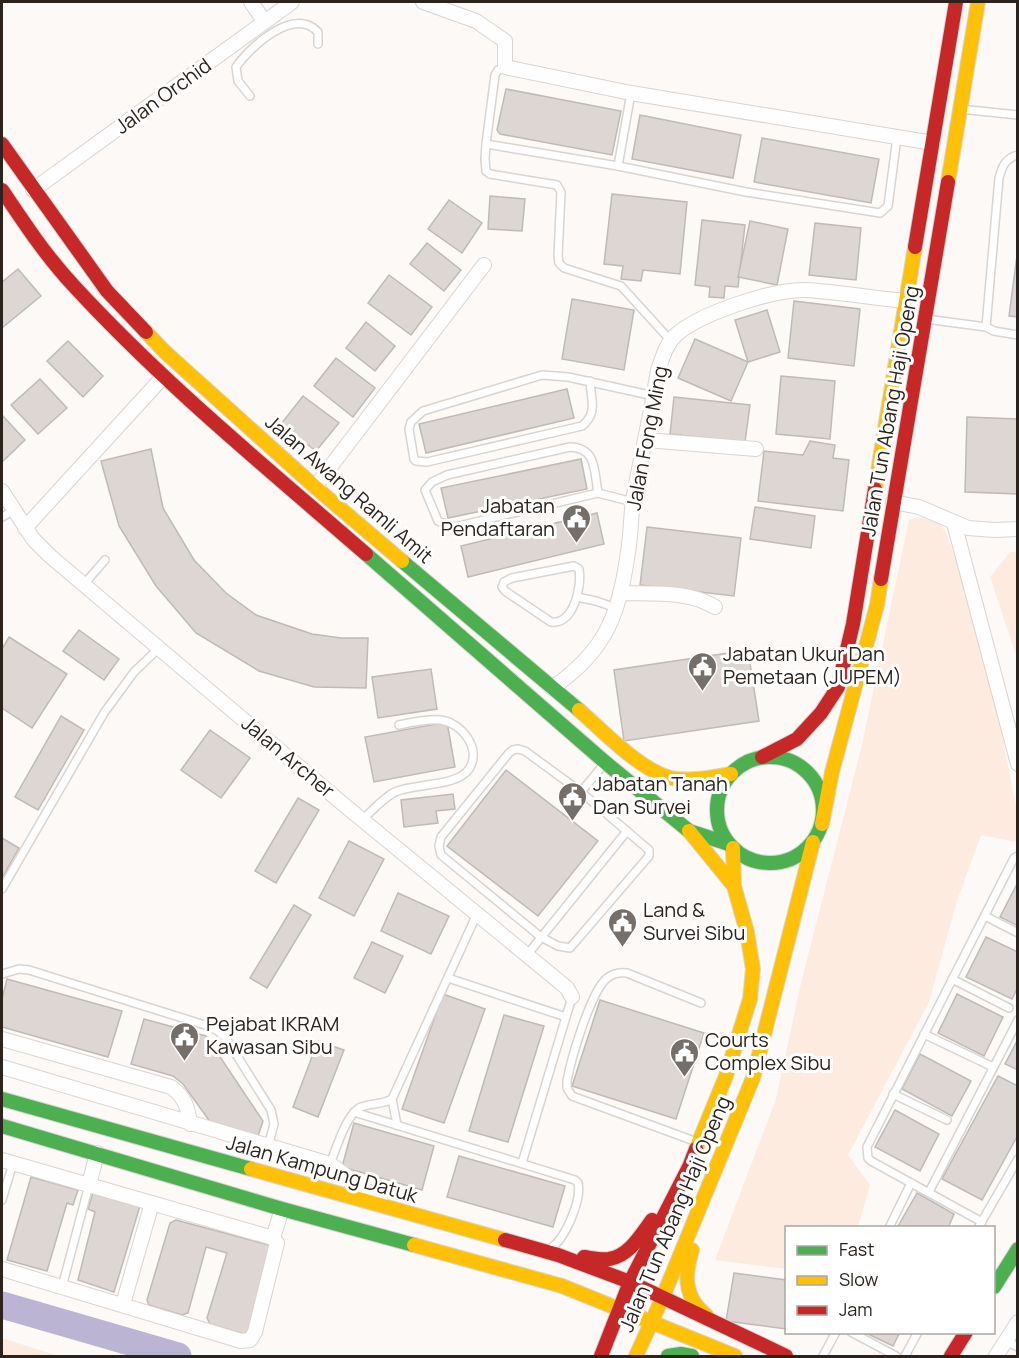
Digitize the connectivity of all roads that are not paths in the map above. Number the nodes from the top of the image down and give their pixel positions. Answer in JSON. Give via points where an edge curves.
{"nodes":[{"id":1,"x":251,"y":2,"type":"edge"},
{"id":2,"x":292,"y":2,"type":"edge"},
{"id":3,"x":423,"y":2,"type":"edge"},
{"id":4,"x":956,"y":2,"type":"edge"},
{"id":5,"x":978,"y":2,"type":"edge"},
{"id":6,"x":268,"y":27,"type":"junction"},
{"id":7,"x":318,"y":44,"type":"dead end"},
{"id":8,"x":505,"y":67,"type":"junction"},
{"id":9,"x":631,"y":93,"type":"junction"},
{"id":10,"x":250,"y":96,"type":"dead end"},
{"id":11,"x":960,"y":109,"type":"junction"},
{"id":12,"x":1017,"y":115,"type":"edge"},
{"id":13,"x":897,"y":137,"type":"junction"},
{"id":14,"x":933,"y":143,"type":"junction"},
{"id":15,"x":2,"y":144,"type":"edge"},
{"id":16,"x":486,"y":144,"type":"junction"},
{"id":17,"x":1017,"y":155,"type":"edge"},
{"id":18,"x":618,"y":166,"type":"junction"},
{"id":19,"x":2,"y":190,"type":"edge"},
{"id":20,"x":33,"y":190,"type":"junction"},
{"id":21,"x":484,"y":266,"type":"dead end"},
{"id":22,"x":906,"y":301,"type":"junction"},
{"id":23,"x":926,"y":319,"type":"junction"},
{"id":24,"x":986,"y":327,"type":"junction"},
{"id":25,"x":1017,"y":335,"type":"edge"},
{"id":26,"x":671,"y":341,"type":"junction"},
{"id":27,"x":163,"y":377,"type":"junction"},
{"id":28,"x":590,"y":381,"type":"junction"},
{"id":29,"x":654,"y":396,"type":"junction"},
{"id":30,"x":646,"y":440,"type":"junction"},
{"id":31,"x":756,"y":449,"type":"dead end"},
{"id":32,"x":315,"y":487,"type":"junction"},
{"id":33,"x":2,"y":491,"type":"edge"},
{"id":34,"x":598,"y":493,"type":"junction"},
{"id":35,"x":633,"y":502,"type":"junction"},
{"id":36,"x":893,"y":502,"type":"junction"},
{"id":37,"x":7,"y":514,"type":"edge"},
{"id":38,"x":954,"y":523,"type":"junction"},
{"id":39,"x":25,"y":528,"type":"junction"},
{"id":40,"x":1017,"y":529,"type":"edge"},
{"id":41,"x":105,"y":560,"type":"dead end"},
{"id":42,"x":85,"y":584,"type":"junction"},
{"id":43,"x":620,"y":593,"type":"junction"},
{"id":44,"x":577,"y":597,"type":"junction"},
{"id":45,"x":715,"y":607,"type":"dead end"},
{"id":46,"x":616,"y":608,"type":"junction"},
{"id":47,"x":158,"y":649,"type":"junction"},
{"id":48,"x":552,"y":688,"type":"junction"},
{"id":49,"x":399,"y":724,"type":"dead end"},
{"id":50,"x":762,"y":757,"type":"junction"},
{"id":51,"x":606,"y":763,"type":"junction"},
{"id":52,"x":1017,"y":764,"type":"edge"},
{"id":53,"x":731,"y":774,"type":"junction"},
{"id":54,"x":581,"y":792,"type":"junction"},
{"id":55,"x":363,"y":819,"type":"junction"},
{"id":56,"x":822,"y":824,"type":"junction"},
{"id":57,"x":627,"y":831,"type":"junction"},
{"id":58,"x":690,"y":831,"type":"junction"},
{"id":59,"x":813,"y":842,"type":"junction"},
{"id":60,"x":731,"y":846,"type":"junction"},
{"id":61,"x":1017,"y":856,"type":"edge"},
{"id":62,"x":734,"y":886,"type":"junction"},
{"id":63,"x":2,"y":889,"type":"edge"},
{"id":64,"x":477,"y":914,"type":"junction"},
{"id":65,"x":985,"y":916,"type":"junction"},
{"id":66,"x":1017,"y":933,"type":"edge"},
{"id":67,"x":541,"y":937,"type":"junction"},
{"id":68,"x":527,"y":955,"type":"junction"},
{"id":69,"x":2,"y":974,"type":"edge"},
{"id":70,"x":448,"y":978,"type":"junction"},
{"id":71,"x":952,"y":979,"type":"junction"},
{"id":72,"x":573,"y":997,"type":"joint"},
{"id":73,"x":701,"y":1003,"type":"dead end"},
{"id":74,"x":1009,"y":1008,"type":"dead end"},
{"id":75,"x":566,"y":1017,"type":"junction"},
{"id":76,"x":1017,"y":1020,"type":"edge"},
{"id":77,"x":924,"y":1035,"type":"junction"},
{"id":78,"x":2,"y":1039,"type":"edge"},
{"id":79,"x":2,"y":1067,"type":"edge"},
{"id":80,"x":993,"y":1067,"type":"junction"},
{"id":81,"x":893,"y":1094,"type":"junction"},
{"id":82,"x":2,"y":1099,"type":"edge"},
{"id":83,"x":392,"y":1099,"type":"junction"},
{"id":84,"x":354,"y":1112,"type":"junction"},
{"id":85,"x":947,"y":1120,"type":"dead end"},
{"id":86,"x":190,"y":1124,"type":"junction"},
{"id":87,"x":397,"y":1125,"type":"junction"},
{"id":88,"x":2,"y":1126,"type":"edge"},
{"id":89,"x":732,"y":1131,"type":"junction"},
{"id":90,"x":699,"y":1143,"type":"junction"},
{"id":91,"x":268,"y":1146,"type":"junction"},
{"id":92,"x":97,"y":1153,"type":"junction"},
{"id":93,"x":1017,"y":1159,"type":"edge"},
{"id":94,"x":7,"y":1162,"type":"edge"},
{"id":95,"x":522,"y":1163,"type":"junction"},
{"id":96,"x":330,"y":1164,"type":"junction"},
{"id":97,"x":689,"y":1167,"type":"junction"},
{"id":98,"x":911,"y":1183,"type":"junction"},
{"id":99,"x":89,"y":1185,"type":"junction"},
{"id":100,"x":316,"y":1188,"type":"junction"},
{"id":101,"x":929,"y":1192,"type":"junction"},
{"id":102,"x":2,"y":1200,"type":"edge"},
{"id":103,"x":152,"y":1203,"type":"junction"},
{"id":104,"x":282,"y":1209,"type":"junction"},
{"id":105,"x":393,"y":1210,"type":"junction"},
{"id":106,"x":980,"y":1225,"type":"edge"},
{"id":107,"x":890,"y":1226,"type":"edge"},
{"id":108,"x":273,"y":1238,"type":"junction"},
{"id":109,"x":1017,"y":1248,"type":"edge"},
{"id":110,"x":552,"y":1253,"type":"junction"},
{"id":111,"x":2,"y":1269,"type":"edge"},
{"id":112,"x":1012,"y":1270,"type":"edge"},
{"id":113,"x":630,"y":1282,"type":"junction"},
{"id":114,"x":995,"y":1285,"type":"edge"},
{"id":115,"x":62,"y":1287,"type":"junction"},
{"id":116,"x":662,"y":1299,"type":"junction"},
{"id":117,"x":123,"y":1304,"type":"junction"},
{"id":118,"x":620,"y":1308,"type":"junction"},
{"id":119,"x":652,"y":1322,"type":"junction"},
{"id":120,"x":1017,"y":1322,"type":"edge"},
{"id":121,"x":738,"y":1334,"type":"junction"},
{"id":122,"x":835,"y":1334,"type":"edge"},
{"id":123,"x":855,"y":1334,"type":"edge"},
{"id":124,"x":917,"y":1334,"type":"edge"},
{"id":125,"x":965,"y":1334,"type":"edge"},
{"id":126,"x":1012,"y":1344,"type":"edge"},
{"id":127,"x":602,"y":1356,"type":"edge"},
{"id":128,"x":636,"y":1356,"type":"edge"},
{"id":129,"x":668,"y":1356,"type":"edge"},
{"id":130,"x":692,"y":1356,"type":"edge"},
{"id":131,"x":735,"y":1356,"type":"edge"},
{"id":132,"x":786,"y":1356,"type":"edge"},
{"id":133,"x":824,"y":1356,"type":"edge"},
{"id":134,"x":896,"y":1356,"type":"edge"},
{"id":135,"x":905,"y":1356,"type":"edge"},
{"id":136,"x":951,"y":1356,"type":"edge"},
{"id":137,"x":996,"y":1356,"type":"edge"}],
"edges":[{"from":1,"to":6,"type":"street"},
{"from":2,"to":6,"type":"street","name":"Jalan Orchid"},
{"from":3,"to":8,"type":"street","via":[[476,21],[505,41]]},
{"from":4,"to":14,"type":"main road","name":"Jalan Tun Abang Haji Openg"},
{"from":5,"to":11,"type":"main road","name":"Jalan Tun Abang Haji Openg"},
{"from":6,"to":7,"type":"lane","via":[[310,25],[318,32]]},
{"from":6,"to":10,"type":"lane","via":[[236,67],[238,81]]},
{"from":6,"to":20,"type":"street","name":"Jalan Orchid"},
{"from":8,"to":9,"type":"street"},
{"from":8,"to":16,"type":"lane","via":[[495,75]]},
{"from":9,"to":13,"type":"street"},
{"from":9,"to":18,"type":"lane"},
{"from":11,"to":12,"type":"lane"},
{"from":11,"to":23,"type":"main road","name":"Jalan Tun Abang Haji Openg"},
{"from":13,"to":14,"type":"street"},
{"from":13,"to":18,"type":"lane","via":[[888,206],[876,214]]},
{"from":14,"to":22,"type":"main road","name":"Jalan Tun Abang Haji Openg"},
{"from":15,"to":20,"type":"main road","name":"Jalan Awang Ramli Amit"},
{"from":16,"to":18,"type":"lane"},
{"from":16,"to":26,"type":"lane","via":[[485,167],[490,174],[560,188],[559,263],[621,286]]},
{"from":17,"to":24,"type":"lane","via":[[1002,167],[999,178]]},
{"from":19,"to":27,"type":"main road","name":"Jalan Awang Ramli Amit","via":[[72,284]]},
{"from":20,"to":32,"type":"main road","name":"Jalan Awang Ramli Amit","via":[[107,291],[165,352]]},
{"from":21,"to":32,"type":"street"},
{"from":22,"to":26,"type":"street","name":"Jalan Fong Ming","via":[[804,290],[769,294],[690,325]]},
{"from":22,"to":50,"type":"main road","name":"Jalan Tun Abang Haji Openg","via":[[853,624],[838,687],[797,739]]},
{"from":23,"to":24,"type":"lane"},
{"from":23,"to":36,"type":"main road","name":"Jalan Tun Abang Haji Openg"},
{"from":24,"to":25,"type":"lane"},
{"from":26,"to":29,"type":"street","name":"Jalan Fong Ming","via":[[658,370]]},
{"from":27,"to":39,"type":"street"},
{"from":27,"to":51,"type":"main road","name":"Jalan Awang Ramli Amit"},
{"from":28,"to":28,"type":"lane","via":[[542,375],[423,411],[409,429],[414,459],[427,462],[582,426],[593,413]]},
{"from":28,"to":29,"type":"lane"},
{"from":29,"to":30,"type":"street","name":"Jalan Fong Ming"},
{"from":30,"to":31,"type":"street"},
{"from":30,"to":35,"type":"street","name":"Jalan Fong Ming"},
{"from":32,"to":48,"type":"main road","name":"Jalan Awang Ramli Amit"},
{"from":33,"to":37,"type":"street","name":"Jalan Archer"},
{"from":34,"to":34,"type":"lane","via":[[454,527],[438,521],[425,490],[447,475],[582,447],[591,455]]},
{"from":34,"to":35,"type":"lane"},
{"from":35,"to":43,"type":"street","name":"Jalan Fong Ming"},
{"from":36,"to":38,"type":"street","via":[[919,507]]},
{"from":36,"to":56,"type":"main road","name":"Jalan Tun Abang Haji Openg","via":[[877,605]]},
{"from":37,"to":39,"type":"street","name":"Jalan Archer"},
{"from":38,"to":40,"type":"street","via":[[981,529]]},
{"from":38,"to":52,"type":"street"},
{"from":39,"to":42,"type":"street","name":"Jalan Archer","via":[[50,556]]},
{"from":41,"to":42,"type":"lane"},
{"from":42,"to":47,"type":"street","name":"Jalan Archer"},
{"from":43,"to":45,"type":"street","via":[[692,597]]},
{"from":43,"to":46,"type":"street","name":"Jalan Fong Ming"},
{"from":44,"to":44,"type":"lane","via":[[564,620],[551,621],[502,589],[502,584],[512,578],[574,566],[580,576]]},
{"from":44,"to":46,"type":"lane"},
{"from":46,"to":48,"type":"street","name":"Jalan Fong Ming","via":[[596,648],[574,673]]},
{"from":47,"to":55,"type":"street","name":"Jalan Archer"},
{"from":47,"to":63,"type":"lane","via":[[134,672],[104,713]]},
{"from":48,"to":53,"type":"main road","name":"Jalan Awang Ramli Amit","via":[[648,769],[672,778],[702,779]]},
{"from":49,"to":55,"type":"lane","via":[[443,720],[453,725],[471,742],[469,769],[454,780],[394,793]]},
{"from":50,"to":53,"type":"main road"},
{"from":50,"to":56,"type":"main road","via":[[788,760],[810,774],[824,806]]},
{"from":51,"to":54,"type":"lane"},
{"from":51,"to":58,"type":"main road","name":"Jalan Awang Ramli Amit"},
{"from":53,"to":60,"type":"main road","via":[[717,801],[717,816]]},
{"from":54,"to":57,"type":"lane"},
{"from":54,"to":67,"type":"lane","via":[[525,751],[513,750],[441,837],[441,855]]},
{"from":55,"to":64,"type":"street","name":"Jalan Archer"},
{"from":56,"to":59,"type":"main road"},
{"from":57,"to":67,"type":"lane"},
{"from":57,"to":67,"type":"lane","via":[[649,850],[649,856],[573,947],[567,949]]},
{"from":58,"to":60,"type":"main road","name":"Jalan Awang Ramli Amit"},
{"from":58,"to":62,"type":"main road"},
{"from":59,"to":60,"type":"main road","via":[[802,853],[774,863],[745,857]]},
{"from":59,"to":89,"type":"main road","name":"Jalan Tun Abang Haji Openg","via":[[762,1048]]},
{"from":60,"to":62,"type":"main road","name":"Jalan Tun Abang Haji Openg"},
{"from":61,"to":65,"type":"lane"},
{"from":62,"to":90,"type":"main road","name":"Jalan Tun Abang Haji Openg","via":[[753,969],[750,999],[726,1076]]},
{"from":64,"to":68,"type":"street","name":"Jalan Archer"},
{"from":64,"to":70,"type":"lane"},
{"from":65,"to":66,"type":"lane"},
{"from":65,"to":71,"type":"lane"},
{"from":67,"to":68,"type":"lane"},
{"from":68,"to":72,"type":"street","name":"Jalan Archer"},
{"from":69,"to":91,"type":"lane","via":[[29,970],[218,1031],[271,1110],[274,1124]]},
{"from":70,"to":75,"type":"lane"},
{"from":70,"to":83,"type":"lane"},
{"from":71,"to":74,"type":"lane"},
{"from":71,"to":77,"type":"lane"},
{"from":72,"to":75,"type":"lane","name":"Jalan Archer"},
{"from":73,"to":90,"type":"lane","via":[[616,972],[605,980],[596,995],[567,1081],[572,1096]]},
{"from":75,"to":95,"type":"lane","name":"Jalan Archer"},
{"from":76,"to":80,"type":"lane"},
{"from":77,"to":80,"type":"lane"},
{"from":77,"to":81,"type":"lane"},
{"from":78,"to":86,"type":"street","via":[[171,1087],[184,1100]]},
{"from":79,"to":86,"type":"street"},
{"from":80,"to":101,"type":"lane"},
{"from":81,"to":85,"type":"lane"},
{"from":81,"to":98,"type":"lane","via":[[867,1153],[871,1161]]},
{"from":82,"to":100,"type":"main road","name":"Jalan Kampung Datuk"},
{"from":83,"to":84,"type":"lane"},
{"from":83,"to":87,"type":"lane"},
{"from":84,"to":87,"type":"lane"},
{"from":84,"to":96,"type":"lane"},
{"from":86,"to":91,"type":"street"},
{"from":87,"to":95,"type":"lane"},
{"from":88,"to":92,"type":"main road"},
{"from":89,"to":116,"type":"main road","name":"Jalan Tun Abang Haji Openg"},
{"from":89,"to":121,"type":"main road","via":[[687,1263],[685,1282],[690,1298],[701,1311]]},
{"from":90,"to":97,"type":"main road","name":"Jalan Tun Abang Haji Openg"},
{"from":91,"to":96,"type":"street"},
{"from":92,"to":99,"type":"street"},
{"from":92,"to":104,"type":"main road"},
{"from":93,"to":106,"type":"lane"},
{"from":94,"to":99,"type":"street"},
{"from":94,"to":102,"type":"lane"},
{"from":95,"to":110,"type":"lane","via":[[578,1183],[579,1193],[565,1233]]},
{"from":96,"to":100,"type":"street"},
{"from":96,"to":105,"type":"street"},
{"from":97,"to":110,"type":"main road","via":[[640,1237],[623,1252],[609,1259]]},
{"from":97,"to":113,"type":"main road","name":"Jalan Tun Abang Haji Openg"},
{"from":98,"to":101,"type":"lane"},
{"from":98,"to":107,"type":"lane"},
{"from":99,"to":103,"type":"street"},
{"from":99,"to":115,"type":"lane"},
{"from":100,"to":105,"type":"main road","name":"Jalan Kampung Datuk"},
{"from":101,"to":106,"type":"lane"},
{"from":103,"to":108,"type":"street"},
{"from":103,"to":117,"type":"street"},
{"from":104,"to":108,"type":"street"},
{"from":104,"to":118,"type":"main road","via":[[562,1286]]},
{"from":105,"to":110,"type":"main road","name":"Jalan Kampung Datuk"},
{"from":108,"to":117,"type":"street","via":[[277,1243],[250,1340],[241,1341]]},
{"from":109,"to":112,"type":"main road"},
{"from":110,"to":113,"type":"main road","name":"Jalan Kampung Datuk"},
{"from":111,"to":115,"type":"street"},
{"from":112,"to":114,"type":"main road"},
{"from":113,"to":116,"type":"main road","name":"Jalan Kampung Datuk"},
{"from":113,"to":118,"type":"main road","name":"Jalan Tun Abang Haji Openg"},
{"from":115,"to":117,"type":"street"},
{"from":116,"to":119,"type":"main road","name":"Jalan Tun Abang Haji Openg"},
{"from":116,"to":121,"type":"main road","name":"Jalan Kampung Datuk"},
{"from":118,"to":119,"type":"main road"},
{"from":118,"to":127,"type":"main road","name":"Jalan Tun Abang Haji Openg"},
{"from":119,"to":128,"type":"main road","name":"Jalan Tun Abang Haji Openg"},
{"from":119,"to":131,"type":"main road"},
{"from":120,"to":126,"type":"street"},
{"from":121,"to":132,"type":"main road"},
{"from":122,"to":133,"type":"lane"},
{"from":123,"to":134,"type":"lane"},
{"from":124,"to":135,"type":"lane"},
{"from":125,"to":136,"type":"main road"},
{"from":126,"to":137,"type":"street"},
{"from":129,"to":130,"type":"main road"}]}
